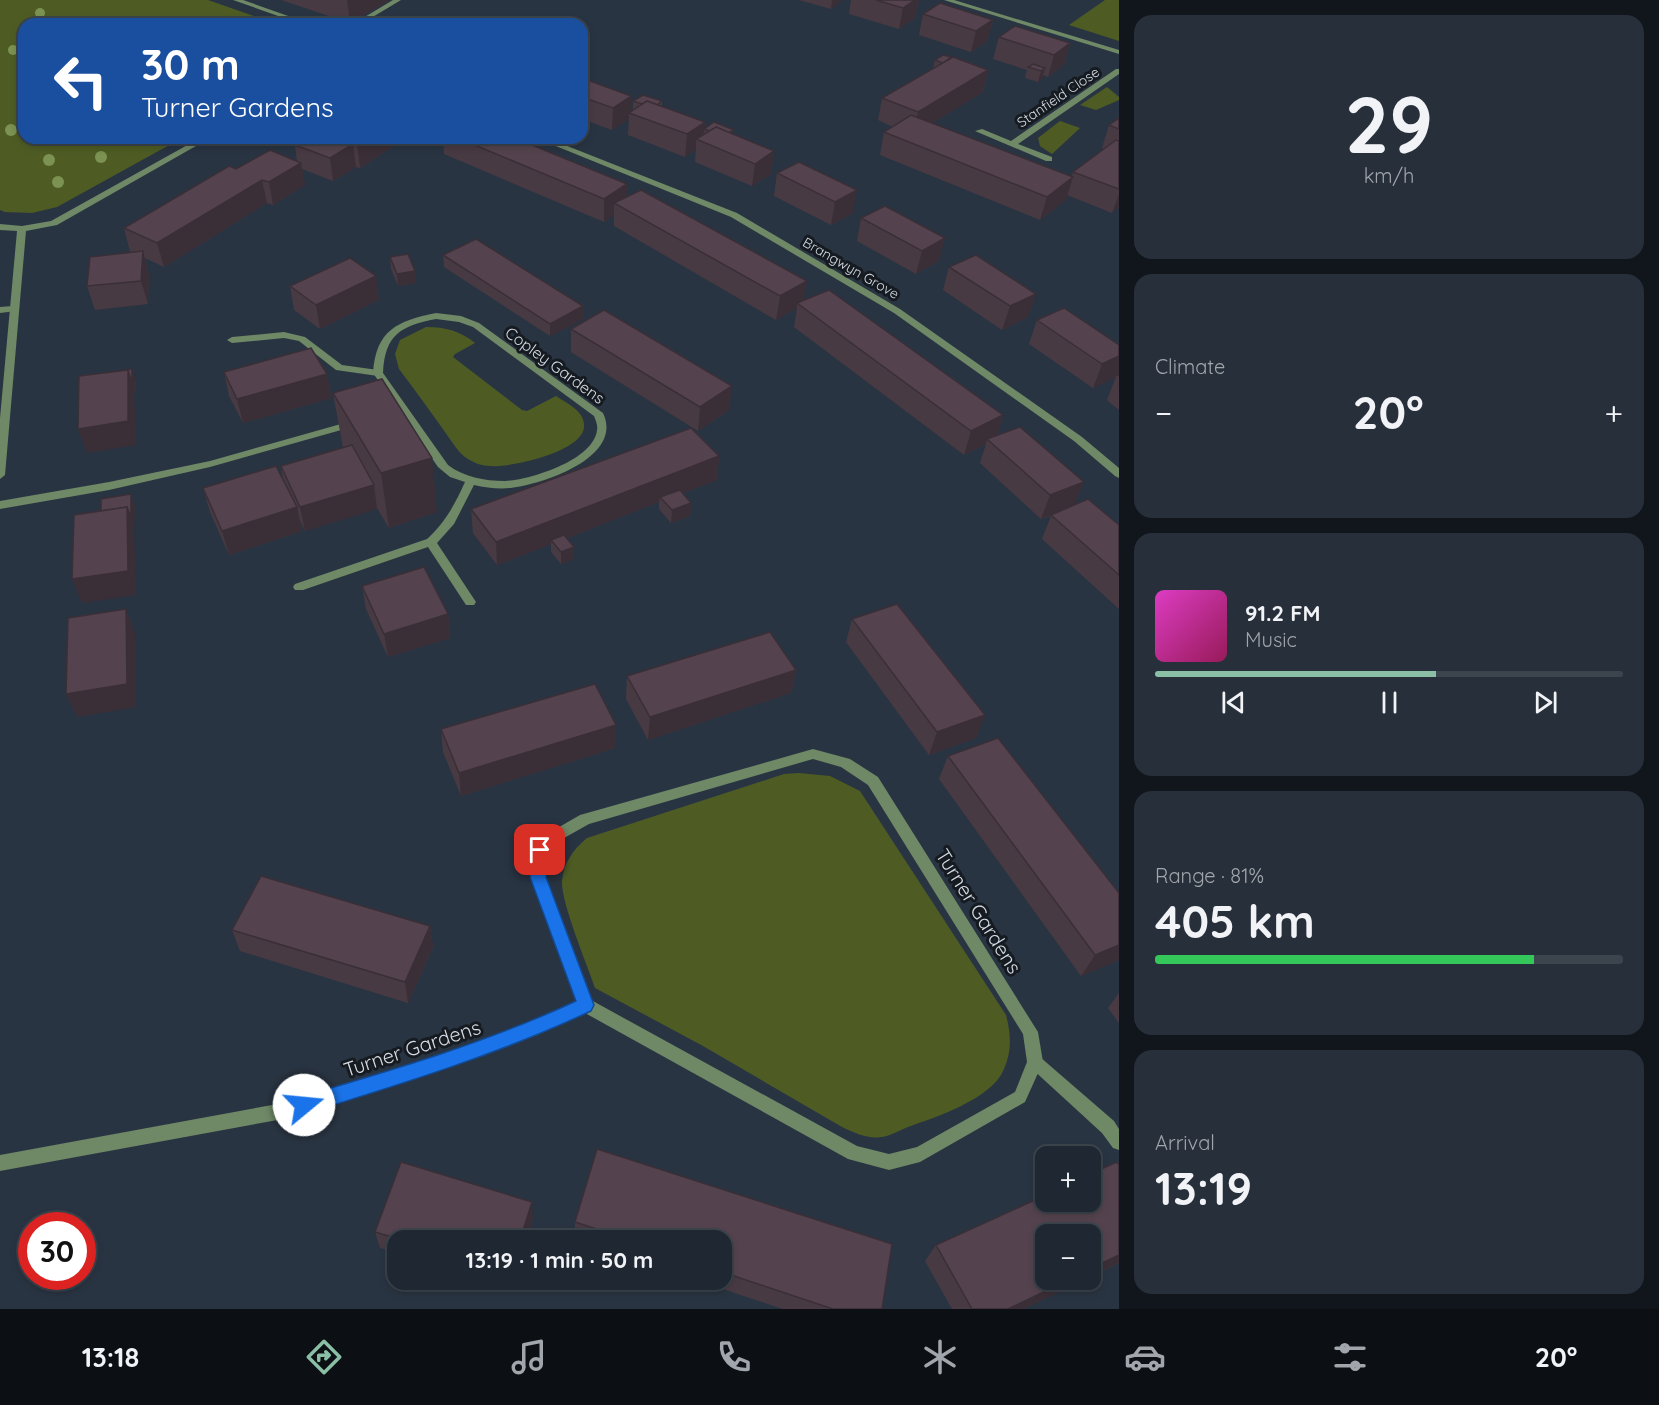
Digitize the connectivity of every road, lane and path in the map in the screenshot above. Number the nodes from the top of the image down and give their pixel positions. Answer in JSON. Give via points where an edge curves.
{"nodes":[{"id":1,"x":236,"y":0,"type":"edge"},
{"id":2,"x":398,"y":0,"type":"edge"},
{"id":3,"x":947,"y":0,"type":"edge"},
{"id":4,"x":290,"y":18,"type":"edge"},
{"id":5,"x":366,"y":18,"type":"edge"},
{"id":6,"x":1119,"y":52,"type":"edge"},
{"id":7,"x":1119,"y":71,"type":"edge"},
{"id":8,"x":979,"y":131,"type":"dead end"},
{"id":9,"x":196,"y":144,"type":"edge"},
{"id":10,"x":555,"y":144,"type":"edge"},
{"id":11,"x":1012,"y":144,"type":"junction"},
{"id":12,"x":1049,"y":159,"type":"dead end"},
{"id":13,"x":0,"y":227,"type":"edge"},
{"id":14,"x":22,"y":230,"type":"junction"},
{"id":15,"x":13,"y":309,"type":"junction"},
{"id":16,"x":0,"y":310,"type":"edge"},
{"id":17,"x":232,"y":340,"type":"dead end"},
{"id":18,"x":378,"y":373,"type":"junction"},
{"id":19,"x":403,"y":409,"type":"junction"},
{"id":20,"x":392,"y":412,"type":"edge"},
{"id":21,"x":369,"y":419,"type":"edge"},
{"id":22,"x":1119,"y":474,"type":"edge"},
{"id":23,"x":0,"y":475,"type":"edge"},
{"id":24,"x":471,"y":480,"type":"junction"},
{"id":25,"x":0,"y":505,"type":"edge"},
{"id":26,"x":431,"y":542,"type":"junction"},
{"id":27,"x":299,"y":587,"type":"dead end"},
{"id":28,"x":470,"y":603,"type":"dead end"},
{"id":29,"x":585,"y":1005,"type":"junction"},
{"id":30,"x":1035,"y":1062,"type":"junction"},
{"id":31,"x":1119,"y":1142,"type":"edge"},
{"id":32,"x":0,"y":1163,"type":"edge"}],
"edges":[{"from":1,"to":4,"type":"street"},
{"from":2,"to":5,"type":"street"},
{"from":3,"to":6,"type":"street"},
{"from":7,"to":11,"type":"street","name":"Stanfield Close"},
{"from":8,"to":11,"type":"street","name":"Stanfield Close"},
{"from":9,"to":14,"type":"street","via":[[54,224]]},
{"from":10,"to":22,"type":"street","name":"Brangwyn Grove","via":[[734,215],[897,311],[1078,439]]},
{"from":11,"to":12,"type":"street","name":"Stanfield Close"},
{"from":13,"to":14,"type":"street"},
{"from":14,"to":15,"type":"street"},
{"from":15,"to":16,"type":"street"},
{"from":15,"to":23,"type":"street"},
{"from":17,"to":18,"type":"street","via":[[284,335],[302,339],[339,368]]},
{"from":18,"to":19,"type":"street","name":"Copley Gardens"},
{"from":18,"to":24,"type":"street","name":"Copley Gardens","via":[[381,345],[387,336],[424,318],[449,316],[476,325],[599,415],[605,424],[597,447],[555,471],[514,484]]},
{"from":19,"to":20,"type":"street"},
{"from":19,"to":24,"type":"street","name":"Copley Gardens","via":[[446,469]]},
{"from":21,"to":25,"type":"street","via":[[210,464]]},
{"from":24,"to":26,"type":"street","via":[[444,531]]},
{"from":26,"to":27,"type":"street"},
{"from":26,"to":28,"type":"street"},
{"from":29,"to":30,"type":"street","via":[[854,1154],[889,1162],[920,1154],[1020,1097]]},
{"from":29,"to":30,"type":"street","name":"Turner Gardens","via":[[538,877],[540,850],[552,838],[585,819],[813,754],[844,764],[873,781],[1030,1032]]},
{"from":29,"to":32,"type":"street","name":"Turner Gardens","via":[[530,1031],[431,1066],[283,1111]]},
{"from":30,"to":31,"type":"street","via":[[1108,1127]]}]}
